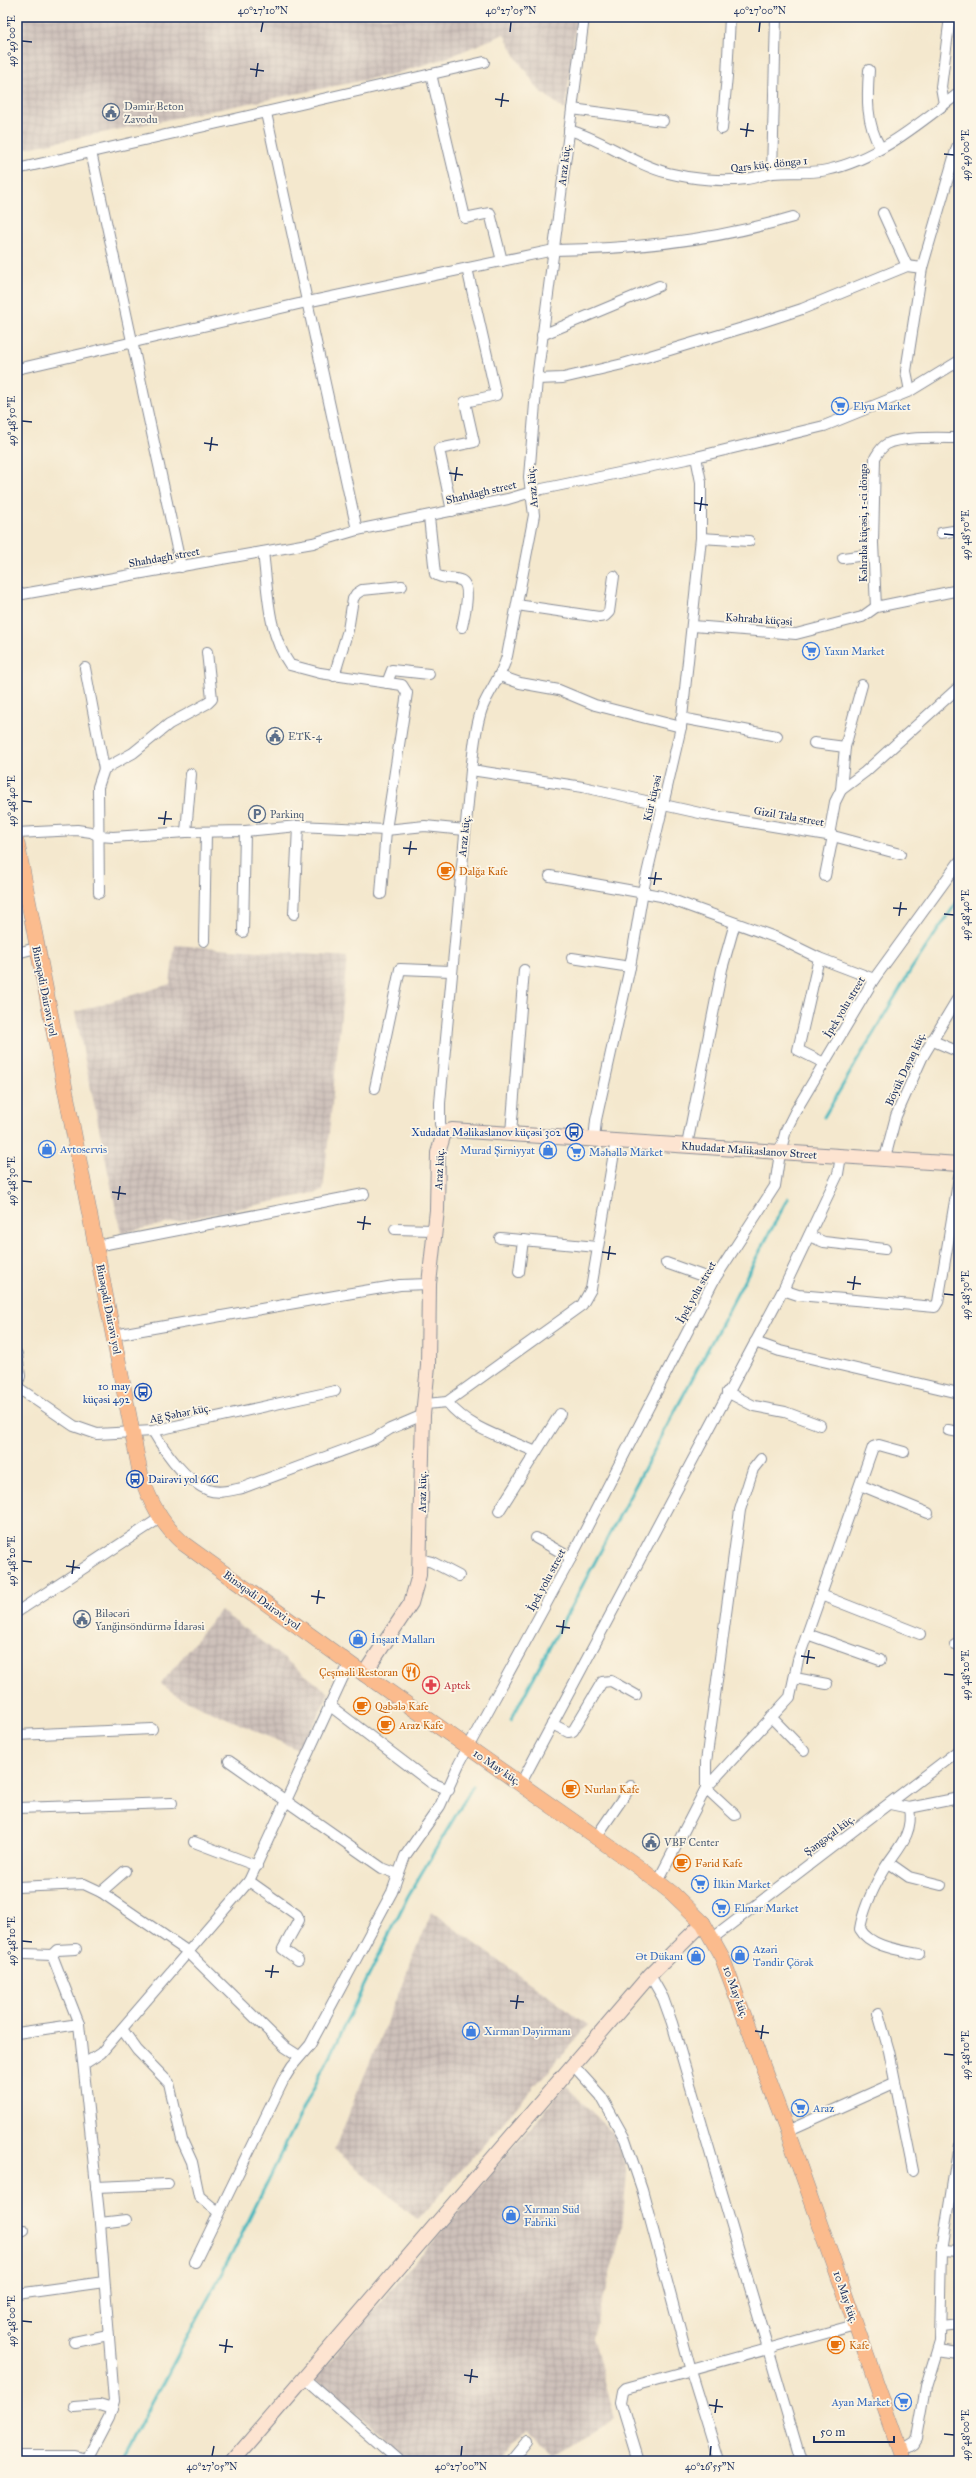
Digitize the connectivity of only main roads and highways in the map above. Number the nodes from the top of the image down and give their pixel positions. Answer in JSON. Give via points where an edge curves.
{"nodes":[{"id":1,"x":17,"y":843,"type":"edge"},
{"id":2,"x":364,"y":1674,"type":"joint"},
{"id":3,"x":902,"y":2456,"type":"edge"}],
"edges":[{"from":1,"to":2,"type":"main road","name":"Binəqədi Dairəvi yol","via":[[145,1489],[160,1518],[184,1544]]},
{"from":2,"to":3,"type":"main road","name":"10 May küç.","via":[[658,1881],[702,1923],[713,1938],[787,2131]]}]}
